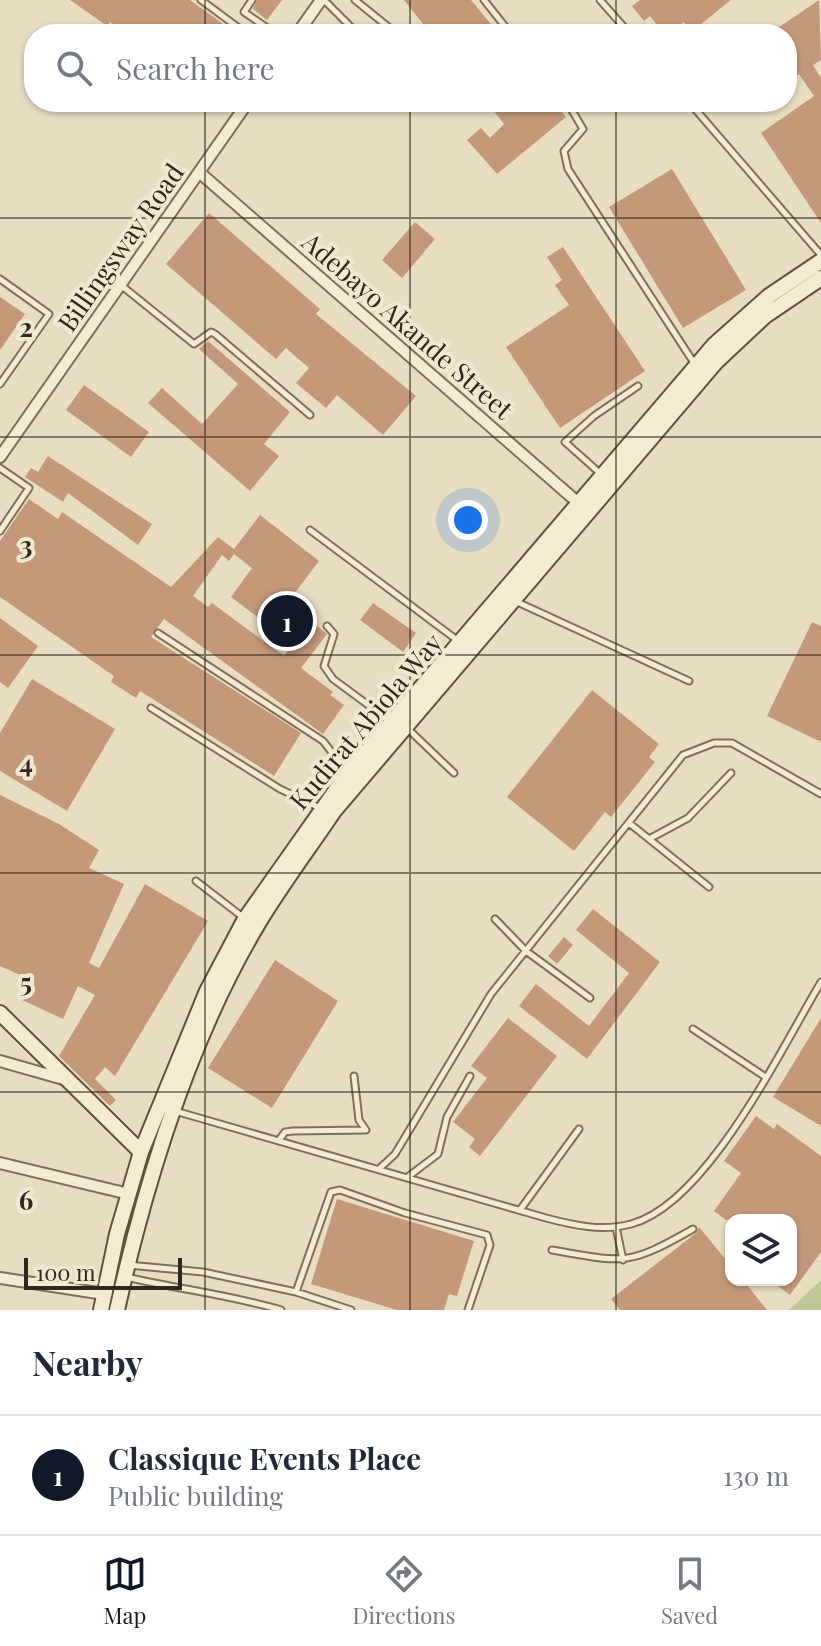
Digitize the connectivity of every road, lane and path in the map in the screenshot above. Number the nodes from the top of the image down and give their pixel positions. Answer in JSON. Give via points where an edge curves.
{"nodes":[{"id":1,"x":201,"y":0,"type":"edge"},
{"id":2,"x":252,"y":0,"type":"edge"},
{"id":3,"x":322,"y":0,"type":"edge"},
{"id":4,"x":355,"y":0,"type":"edge"},
{"id":5,"x":484,"y":0,"type":"edge"},
{"id":6,"x":600,"y":0,"type":"edge"},
{"id":7,"x":233,"y":24,"type":"edge"},
{"id":8,"x":261,"y":24,"type":"edge"},
{"id":9,"x":304,"y":24,"type":"edge"},
{"id":10,"x":347,"y":24,"type":"edge"},
{"id":11,"x":385,"y":24,"type":"edge"},
{"id":12,"x":503,"y":24,"type":"edge"},
{"id":13,"x":621,"y":24,"type":"edge"},
{"id":14,"x":241,"y":112,"type":"edge"},
{"id":15,"x":573,"y":112,"type":"edge"},
{"id":16,"x":697,"y":112,"type":"edge"},
{"id":17,"x":199,"y":172,"type":"junction"},
{"id":18,"x":821,"y":258,"type":"edge"},
{"id":19,"x":821,"y":278,"type":"edge"},
{"id":20,"x":0,"y":279,"type":"edge"},
{"id":21,"x":120,"y":284,"type":"junction"},
{"id":22,"x":696,"y":367,"type":"junction"},
{"id":23,"x":0,"y":384,"type":"edge"},
{"id":24,"x":638,"y":386,"type":"dead end"},
{"id":25,"x":310,"y":415,"type":"dead end"},
{"id":26,"x":0,"y":457,"type":"edge"},
{"id":27,"x":0,"y":468,"type":"edge"},
{"id":28,"x":603,"y":476,"type":"junction"},
{"id":29,"x":584,"y":508,"type":"junction"},
{"id":30,"x":310,"y":530,"type":"dead end"},
{"id":31,"x":0,"y":531,"type":"edge"},
{"id":32,"x":515,"y":601,"type":"junction"},
{"id":33,"x":327,"y":626,"type":"dead end"},
{"id":34,"x":158,"y":633,"type":"dead end"},
{"id":35,"x":461,"y":643,"type":"junction"},
{"id":36,"x":689,"y":681,"type":"dead end"},
{"id":37,"x":151,"y":708,"type":"dead end"},
{"id":38,"x":398,"y":725,"type":"junction"},
{"id":39,"x":348,"y":773,"type":"junction"},
{"id":40,"x":454,"y":773,"type":"dead end"},
{"id":41,"x":731,"y":773,"type":"dead end"},
{"id":42,"x":821,"y":794,"type":"edge"},
{"id":43,"x":321,"y":809,"type":"junction"},
{"id":44,"x":629,"y":823,"type":"junction"},
{"id":45,"x":649,"y":839,"type":"junction"},
{"id":46,"x":196,"y":881,"type":"dead end"},
{"id":47,"x":709,"y":887,"type":"dead end"},
{"id":48,"x":245,"y":919,"type":"junction"},
{"id":49,"x":495,"y":919,"type":"dead end"},
{"id":50,"x":526,"y":951,"type":"junction"},
{"id":51,"x":821,"y":982,"type":"edge"},
{"id":52,"x":590,"y":998,"type":"dead end"},
{"id":53,"x":0,"y":1013,"type":"edge"},
{"id":54,"x":693,"y":1029,"type":"dead end"},
{"id":55,"x":0,"y":1061,"type":"edge"},
{"id":56,"x":354,"y":1076,"type":"dead end"},
{"id":57,"x":470,"y":1076,"type":"dead end"},
{"id":58,"x":764,"y":1076,"type":"junction"},
{"id":59,"x":71,"y":1082,"type":"junction"},
{"id":60,"x":174,"y":1111,"type":"junction"},
{"id":61,"x":579,"y":1129,"type":"dead end"},
{"id":62,"x":279,"y":1140,"type":"junction"},
{"id":63,"x":141,"y":1152,"type":"junction"},
{"id":64,"x":0,"y":1163,"type":"edge"},
{"id":65,"x":380,"y":1168,"type":"junction"},
{"id":66,"x":408,"y":1176,"type":"junction"},
{"id":67,"x":129,"y":1194,"type":"junction"},
{"id":68,"x":520,"y":1210,"type":"junction"},
{"id":69,"x":616,"y":1227,"type":"junction"},
{"id":70,"x":693,"y":1229,"type":"dead end"},
{"id":71,"x":552,"y":1250,"type":"dead end"},
{"id":72,"x":623,"y":1260,"type":"junction"},
{"id":73,"x":126,"y":1271,"type":"junction"},
{"id":74,"x":0,"y":1278,"type":"edge"},
{"id":75,"x":296,"y":1292,"type":"junction"},
{"id":76,"x":104,"y":1294,"type":"junction"},
{"id":77,"x":101,"y":1310,"type":"edge"},
{"id":78,"x":117,"y":1310,"type":"edge"},
{"id":79,"x":281,"y":1310,"type":"edge"},
{"id":80,"x":351,"y":1310,"type":"edge"},
{"id":81,"x":468,"y":1310,"type":"edge"}],
"edges":[{"from":1,"to":7,"type":"lane"},
{"from":2,"to":8,"type":"lane","via":[[244,12]]},
{"from":3,"to":9,"type":"street"},
{"from":3,"to":10,"type":"lane"},
{"from":4,"to":11,"type":"lane"},
{"from":5,"to":12,"type":"lane"},
{"from":6,"to":13,"type":"lane"},
{"from":14,"to":17,"type":"street","name":"Billingsway Road"},
{"from":15,"to":22,"type":"lane","via":[[583,129],[564,151],[568,169]]},
{"from":16,"to":18,"type":"lane"},
{"from":17,"to":21,"type":"street","name":"Billingsway Road"},
{"from":17,"to":29,"type":"street","name":"Adebayo Akande Street"},
{"from":18,"to":22,"type":"main road","name":"Kudirat Abiola Way","via":[[740,319]]},
{"from":19,"to":29,"type":"main road","name":"Kudirat Abiola Way","via":[[746,331]]},
{"from":20,"to":23,"type":"lane","via":[[49,314]]},
{"from":21,"to":25,"type":"lane","via":[[194,344],[215,334]]},
{"from":21,"to":26,"type":"street","name":"Billingsway Road"},
{"from":22,"to":28,"type":"main road","name":"Kudirat Abiola Way"},
{"from":24,"to":28,"type":"lane","via":[[565,442]]},
{"from":27,"to":31,"type":"lane","via":[[29,488]]},
{"from":28,"to":29,"type":"main road","name":"Kudirat Abiola Way"},
{"from":29,"to":32,"type":"main road","name":"Kudirat Abiola Way"},
{"from":29,"to":35,"type":"main road","name":"Kudirat Abiola Way"},
{"from":30,"to":35,"type":"lane"},
{"from":32,"to":36,"type":"lane"},
{"from":32,"to":38,"type":"main road","name":"Kudirat Abiola Way"},
{"from":33,"to":38,"type":"lane","via":[[334,634],[324,666],[333,679]]},
{"from":34,"to":39,"type":"lane","via":[[323,741]]},
{"from":35,"to":38,"type":"main road","name":"Kudirat Abiola Way"},
{"from":37,"to":43,"type":"lane"},
{"from":38,"to":39,"type":"main road","name":"Kudirat Abiola Way"},
{"from":38,"to":40,"type":"lane"},
{"from":38,"to":60,"type":"main road","name":"Kudirat Abiola Way","via":[[258,923]]},
{"from":39,"to":43,"type":"main road","name":"Kudirat Abiola Way"},
{"from":41,"to":45,"type":"lane","via":[[688,818]]},
{"from":42,"to":44,"type":"lane","via":[[747,748],[714,743],[683,755]]},
{"from":43,"to":48,"type":"main road","name":"Kudirat Abiola Way"},
{"from":44,"to":45,"type":"lane"},
{"from":44,"to":50,"type":"lane"},
{"from":45,"to":47,"type":"lane"},
{"from":46,"to":48,"type":"lane"},
{"from":48,"to":63,"type":"main road","name":"Kudirat Abiola Way","via":[[207,991]]},
{"from":49,"to":50,"type":"lane"},
{"from":50,"to":52,"type":"lane"},
{"from":50,"to":65,"type":"lane","via":[[468,1029],[395,1154]]},
{"from":51,"to":58,"type":"lane"},
{"from":53,"to":59,"type":"main road"},
{"from":54,"to":58,"type":"lane"},
{"from":55,"to":59,"type":"street"},
{"from":56,"to":62,"type":"lane","via":[[359,1120],[366,1130],[293,1131]]},
{"from":57,"to":66,"type":"lane","via":[[447,1117],[438,1154]]},
{"from":58,"to":69,"type":"lane","via":[[718,1153],[690,1187],[650,1217]]},
{"from":59,"to":63,"type":"main road"},
{"from":60,"to":62,"type":"lane"},
{"from":60,"to":73,"type":"main road","name":"Kudirat Abiola Way"},
{"from":61,"to":68,"type":"lane"},
{"from":62,"to":65,"type":"lane"},
{"from":63,"to":67,"type":"main road","name":"Kudirat Abiola Way"},
{"from":64,"to":67,"type":"street"},
{"from":65,"to":66,"type":"lane"},
{"from":66,"to":68,"type":"lane"},
{"from":67,"to":76,"type":"main road","name":"Kudirat Abiola Way"},
{"from":68,"to":69,"type":"lane","via":[[572,1224]]},
{"from":69,"to":72,"type":"lane"},
{"from":70,"to":72,"type":"lane","via":[[647,1256]]},
{"from":71,"to":72,"type":"lane"},
{"from":73,"to":75,"type":"lane","via":[[203,1272]]},
{"from":73,"to":78,"type":"main road","name":"Kudirat Abiola Way"},
{"from":73,"to":79,"type":"lane","via":[[192,1292],[239,1297]]},
{"from":74,"to":76,"type":"street"},
{"from":75,"to":80,"type":"lane"},
{"from":75,"to":81,"type":"lane","via":[[331,1192],[340,1190],[487,1235],[490,1245]]},
{"from":76,"to":77,"type":"main road","name":"Kudirat Abiola Way"}]}
